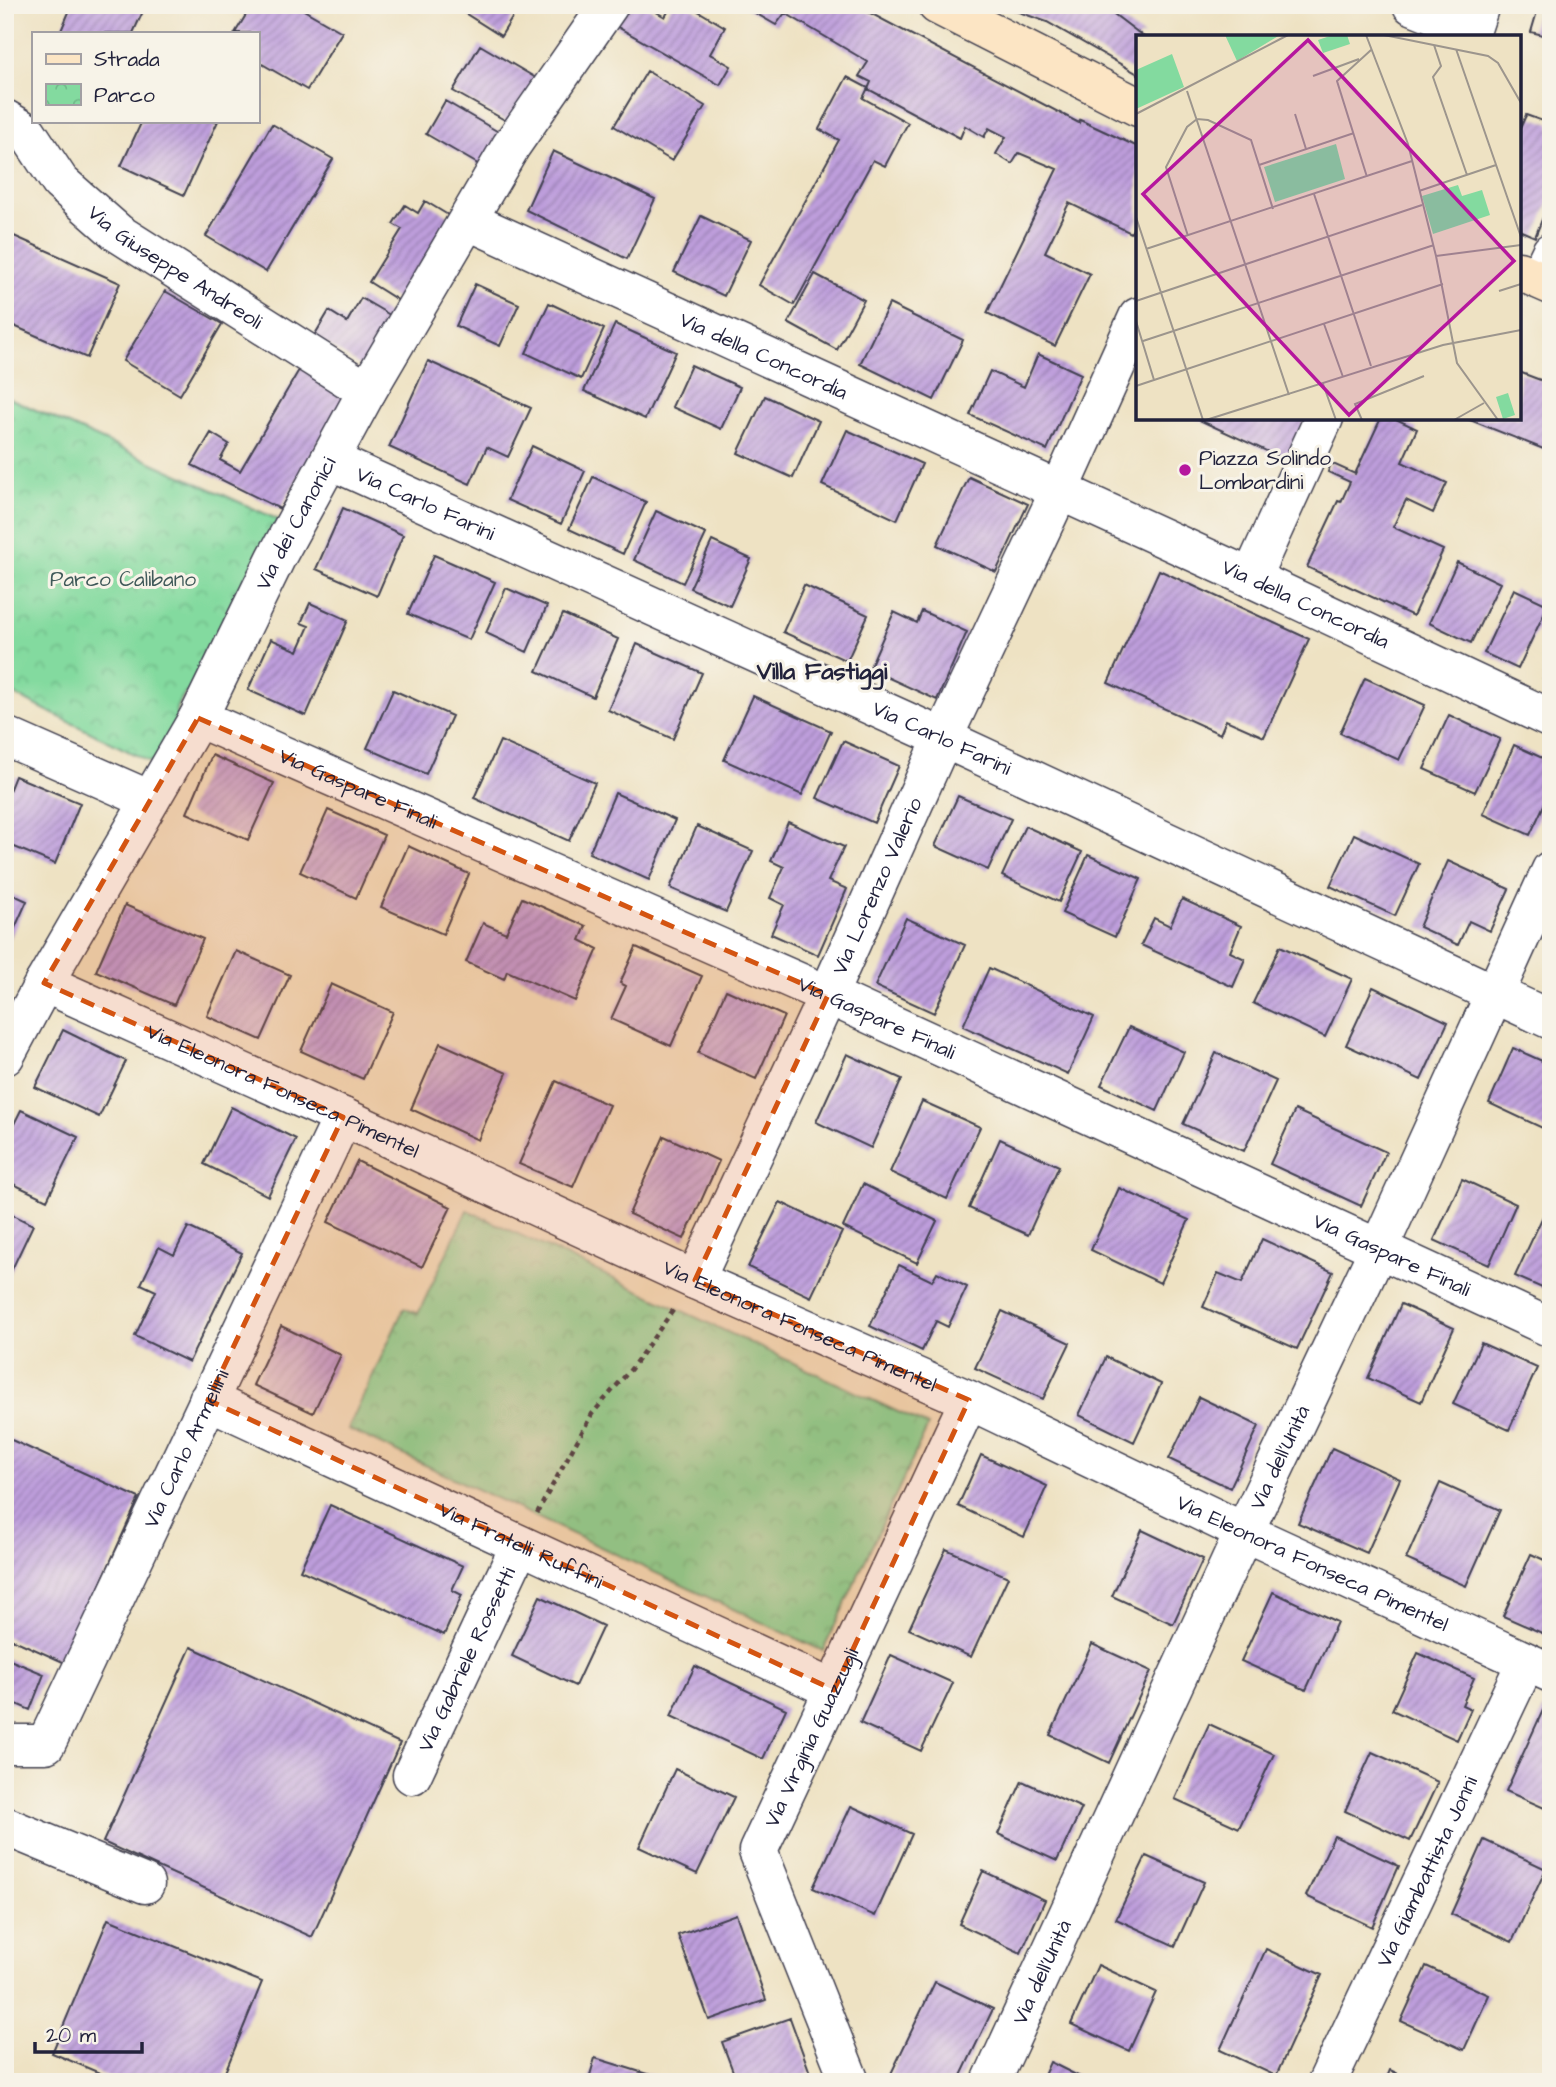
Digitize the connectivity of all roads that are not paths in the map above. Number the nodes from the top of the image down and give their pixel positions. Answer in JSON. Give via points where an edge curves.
{"nodes":[{"id":1,"x":608,"y":5,"type":"edge"},
{"id":2,"x":937,"y":5,"type":"edge"},
{"id":3,"x":1412,"y":5,"type":"edge"},
{"id":4,"x":1480,"y":5,"type":"edge"},
{"id":5,"x":1136,"y":106,"type":"edge"},
{"id":6,"x":5,"y":119,"type":"edge"},
{"id":7,"x":469,"y":221,"type":"junction"},
{"id":8,"x":1136,"y":321,"type":"edge"},
{"id":9,"x":368,"y":391,"type":"junction"},
{"id":10,"x":1323,"y":420,"type":"edge"},
{"id":11,"x":330,"y":460,"type":"junction"},
{"id":12,"x":1059,"y":492,"type":"junction"},
{"id":13,"x":1251,"y":578,"type":"junction"},
{"id":14,"x":198,"y":718,"type":"junction"},
{"id":15,"x":1551,"y":719,"type":"edge"},
{"id":16,"x":5,"y":736,"type":"edge"},
{"id":17,"x":943,"y":738,"type":"junction"},
{"id":18,"x":150,"y":800,"type":"junction"},
{"id":19,"x":1551,"y":870,"type":"edge"},
{"id":20,"x":44,"y":983,"type":"junction"},
{"id":21,"x":1496,"y":994,"type":"junction"},
{"id":22,"x":828,"y":995,"type":"junction"},
{"id":23,"x":1551,"y":1020,"type":"edge"},
{"id":24,"x":5,"y":1056,"type":"edge"},
{"id":25,"x":343,"y":1117,"type":"junction"},
{"id":26,"x":1379,"y":1248,"type":"junction"},
{"id":27,"x":695,"y":1280,"type":"junction"},
{"id":28,"x":1551,"y":1328,"type":"edge"},
{"id":29,"x":208,"y":1400,"type":"junction"},
{"id":30,"x":969,"y":1400,"type":"junction"},
{"id":31,"x":1244,"y":1532,"type":"junction"},
{"id":32,"x":520,"y":1545,"type":"junction"},
{"id":33,"x":1538,"y":1667,"type":"edge"},
{"id":34,"x":834,"y":1690,"type":"junction"},
{"id":35,"x":5,"y":1744,"type":"edge"},
{"id":36,"x":412,"y":1775,"type":"dead end"},
{"id":37,"x":5,"y":1826,"type":"edge"},
{"id":38,"x":145,"y":1884,"type":"dead end"},
{"id":39,"x":850,"y":2082,"type":"edge"},
{"id":40,"x":991,"y":2082,"type":"edge"},
{"id":41,"x":1328,"y":2082,"type":"edge"}],
"edges":[{"from":1,"to":7,"type":"street","name":"Via dei Canonici","via":[[511,146]]},
{"from":2,"to":5,"type":"street"},
{"from":3,"to":4,"type":"street","via":[[1472,29]]},
{"from":6,"to":9,"type":"street","name":"Via Giuseppe Andreoli","via":[[27,132],[60,182],[118,233]]},
{"from":7,"to":9,"type":"street","name":"Via dei Canonici"},
{"from":7,"to":12,"type":"street","name":"Via della Concordia"},
{"from":8,"to":12,"type":"street"},
{"from":9,"to":11,"type":"street","name":"Via dei Canonici"},
{"from":10,"to":13,"type":"street"},
{"from":11,"to":14,"type":"street","name":"Via dei Canonici"},
{"from":11,"to":17,"type":"street","name":"Via Carlo Farini"},
{"from":12,"to":13,"type":"street","name":"Via della Concordia"},
{"from":12,"to":17,"type":"street","name":"Via Lorenzo Valerio"},
{"from":13,"to":15,"type":"street","name":"Via della Concordia"},
{"from":14,"to":18,"type":"street","name":"Via dei Canonici"},
{"from":14,"to":22,"type":"street","name":"Via Gaspare Finali"},
{"from":16,"to":18,"type":"street"},
{"from":17,"to":21,"type":"street","name":"Via Carlo Farini"},
{"from":17,"to":22,"type":"street","name":"Via Lorenzo Valerio"},
{"from":18,"to":20,"type":"street","name":"Via dei Canonici"},
{"from":19,"to":21,"type":"street","name":"Via dell'Unità"},
{"from":20,"to":24,"type":"street","name":"Via dei Canonici"},
{"from":20,"to":25,"type":"street","name":"Via Eleonora Fonseca Pimentel"},
{"from":21,"to":23,"type":"street","name":"Via Carlo Farini"},
{"from":21,"to":26,"type":"street","name":"Via dell'Unità"},
{"from":22,"to":26,"type":"street","name":"Via Gaspare Finali"},
{"from":22,"to":27,"type":"street","name":"Via Lorenzo Valerio"},
{"from":25,"to":27,"type":"street","name":"Via Eleonora Fonseca Pimentel"},
{"from":25,"to":29,"type":"street","name":"Via Carlo Armellini"},
{"from":26,"to":28,"type":"street","name":"Via Gaspare Finali"},
{"from":26,"to":31,"type":"street","name":"Via dell'Unità"},
{"from":27,"to":30,"type":"street","name":"Via Eleonora Fonseca Pimentel"},
{"from":29,"to":32,"type":"street","name":"Via Fratelli Ruffini"},
{"from":29,"to":35,"type":"street","name":"Via Carlo Armellini","via":[[46,1744]]},
{"from":30,"to":31,"type":"street","name":"Via Eleonora Fonseca Pimentel"},
{"from":30,"to":34,"type":"street","name":"Via Virginia Guazzugli"},
{"from":31,"to":33,"type":"street","name":"Via Eleonora Fonseca Pimentel"},
{"from":31,"to":40,"type":"street","name":"Via dell'Unità"},
{"from":32,"to":34,"type":"street","name":"Via Fratelli Ruffini"},
{"from":32,"to":36,"type":"street","name":"Via Gabriele Rossetti"},
{"from":33,"to":41,"type":"street","name":"Via Giambattista Jonni"},
{"from":34,"to":39,"type":"street","name":"Via Virginia Guazzugli","via":[[758,1851]]},
{"from":37,"to":38,"type":"street"}]}
